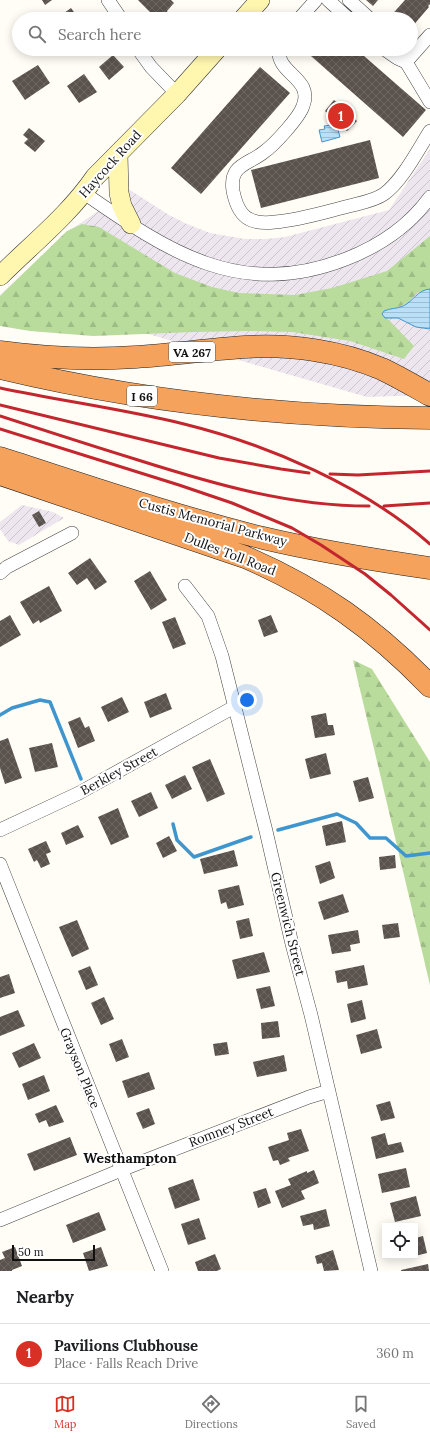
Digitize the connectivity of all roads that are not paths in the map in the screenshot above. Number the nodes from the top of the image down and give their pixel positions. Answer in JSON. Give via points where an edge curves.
{"nodes":[{"id":1,"x":108,"y":0,"type":"edge"},
{"id":2,"x":260,"y":0,"type":"edge"},
{"id":3,"x":316,"y":0,"type":"edge"},
{"id":4,"x":328,"y":0,"type":"edge"},
{"id":5,"x":349,"y":0,"type":"edge"},
{"id":6,"x":116,"y":12,"type":"edge"},
{"id":7,"x":249,"y":12,"type":"edge"},
{"id":8,"x":306,"y":12,"type":"edge"},
{"id":9,"x":341,"y":12,"type":"edge"},
{"id":10,"x":362,"y":12,"type":"edge"},
{"id":11,"x":430,"y":35,"type":"edge"},
{"id":12,"x":418,"y":48,"type":"edge"},
{"id":13,"x":143,"y":56,"type":"edge"},
{"id":14,"x":211,"y":56,"type":"edge"},
{"id":15,"x":279,"y":56,"type":"edge"},
{"id":16,"x":394,"y":56,"type":"edge"},
{"id":17,"x":403,"y":56,"type":"edge"},
{"id":18,"x":411,"y":56,"type":"edge"},
{"id":19,"x":406,"y":62,"type":"junction"},
{"id":20,"x":177,"y":94,"type":"junction"},
{"id":21,"x":430,"y":102,"type":"edge"},
{"id":22,"x":430,"y":131,"type":"edge"},
{"id":23,"x":118,"y":154,"type":"junction"},
{"id":24,"x":84,"y":193,"type":"junction"},
{"id":25,"x":430,"y":197,"type":"edge"},
{"id":26,"x":131,"y":224,"type":"junction"},
{"id":27,"x":0,"y":276,"type":"edge"},
{"id":28,"x":0,"y":352,"type":"edge"},
{"id":29,"x":0,"y":368,"type":"edge"},
{"id":30,"x":430,"y":395,"type":"edge"},
{"id":31,"x":430,"y":418,"type":"edge"},
{"id":32,"x":0,"y":458,"type":"edge"},
{"id":33,"x":0,"y":474,"type":"edge"},
{"id":34,"x":72,"y":533,"type":"dead end"},
{"id":35,"x":2,"y":566,"type":"edge"},
{"id":36,"x":430,"y":568,"type":"edge"},
{"id":37,"x":184,"y":586,"type":"dead end"},
{"id":38,"x":430,"y":686,"type":"edge"},
{"id":39,"x":234,"y":707,"type":"junction"},
{"id":40,"x":0,"y":830,"type":"edge"},
{"id":41,"x":0,"y":864,"type":"edge"},
{"id":42,"x":329,"y":1091,"type":"junction"},
{"id":43,"x":121,"y":1170,"type":"junction"},
{"id":44,"x":0,"y":1220,"type":"edge"},
{"id":45,"x":162,"y":1271,"type":"edge"},
{"id":46,"x":371,"y":1271,"type":"edge"}],
"edges":[{"from":1,"to":6,"type":"street"},
{"from":2,"to":7,"type":"main road"},
{"from":3,"to":8,"type":"street"},
{"from":4,"to":9,"type":"street"},
{"from":5,"to":10,"type":"street"},
{"from":11,"to":12,"type":"street"},
{"from":13,"to":20,"type":"street"},
{"from":14,"to":20,"type":"main road","name":"Haycock Road"},
{"from":15,"to":22,"type":"street","via":[[281,63],[303,86],[304,105],[295,120],[269,148],[243,164],[234,175],[235,200],[242,214],[254,221],[288,221],[377,198],[390,189],[414,158]]},
{"from":16,"to":19,"type":"street"},
{"from":17,"to":19,"type":"street"},
{"from":18,"to":19,"type":"street"},
{"from":19,"to":21,"type":"street"},
{"from":20,"to":23,"type":"main road","name":"Haycock Road"},
{"from":23,"to":24,"type":"main road","name":"Haycock Road","via":[[95,177]]},
{"from":23,"to":26,"type":"main road","via":[[119,193]]},
{"from":24,"to":26,"type":"street"},
{"from":24,"to":27,"type":"main road","name":"Haycock Road"},
{"from":25,"to":26,"type":"street","via":[[395,232],[369,249],[322,267],[286,273],[245,273],[200,262],[172,249]]},
{"from":28,"to":30,"type":"highway","number":"VA 267","via":[[55,357],[115,358],[246,346],[273,346],[355,360],[398,377]]},
{"from":29,"to":31,"type":"highway","number":"I 66","via":[[108,390],[205,404],[327,415]]},
{"from":32,"to":36,"type":"highway","name":"Custis Memorial Parkway","via":[[168,512],[264,538],[362,558]]},
{"from":33,"to":38,"type":"highway","name":"Dulles Toll Road","via":[[245,557],[283,574],[337,606],[370,630]]},
{"from":34,"to":35,"type":"street"},
{"from":37,"to":39,"type":"street","name":"Greenwich Street","via":[[208,616],[222,656]]},
{"from":39,"to":40,"type":"street","name":"Berkley Street","via":[[79,793]]},
{"from":39,"to":42,"type":"street","name":"Greenwich Street"},
{"from":41,"to":43,"type":"street","name":"Grayson Place"},
{"from":42,"to":43,"type":"street","name":"Romney Street"},
{"from":42,"to":46,"type":"street","name":"Greenwich Street"},
{"from":43,"to":44,"type":"street","name":"Romney Street"},
{"from":43,"to":45,"type":"street","name":"Grayson Place"}]}
